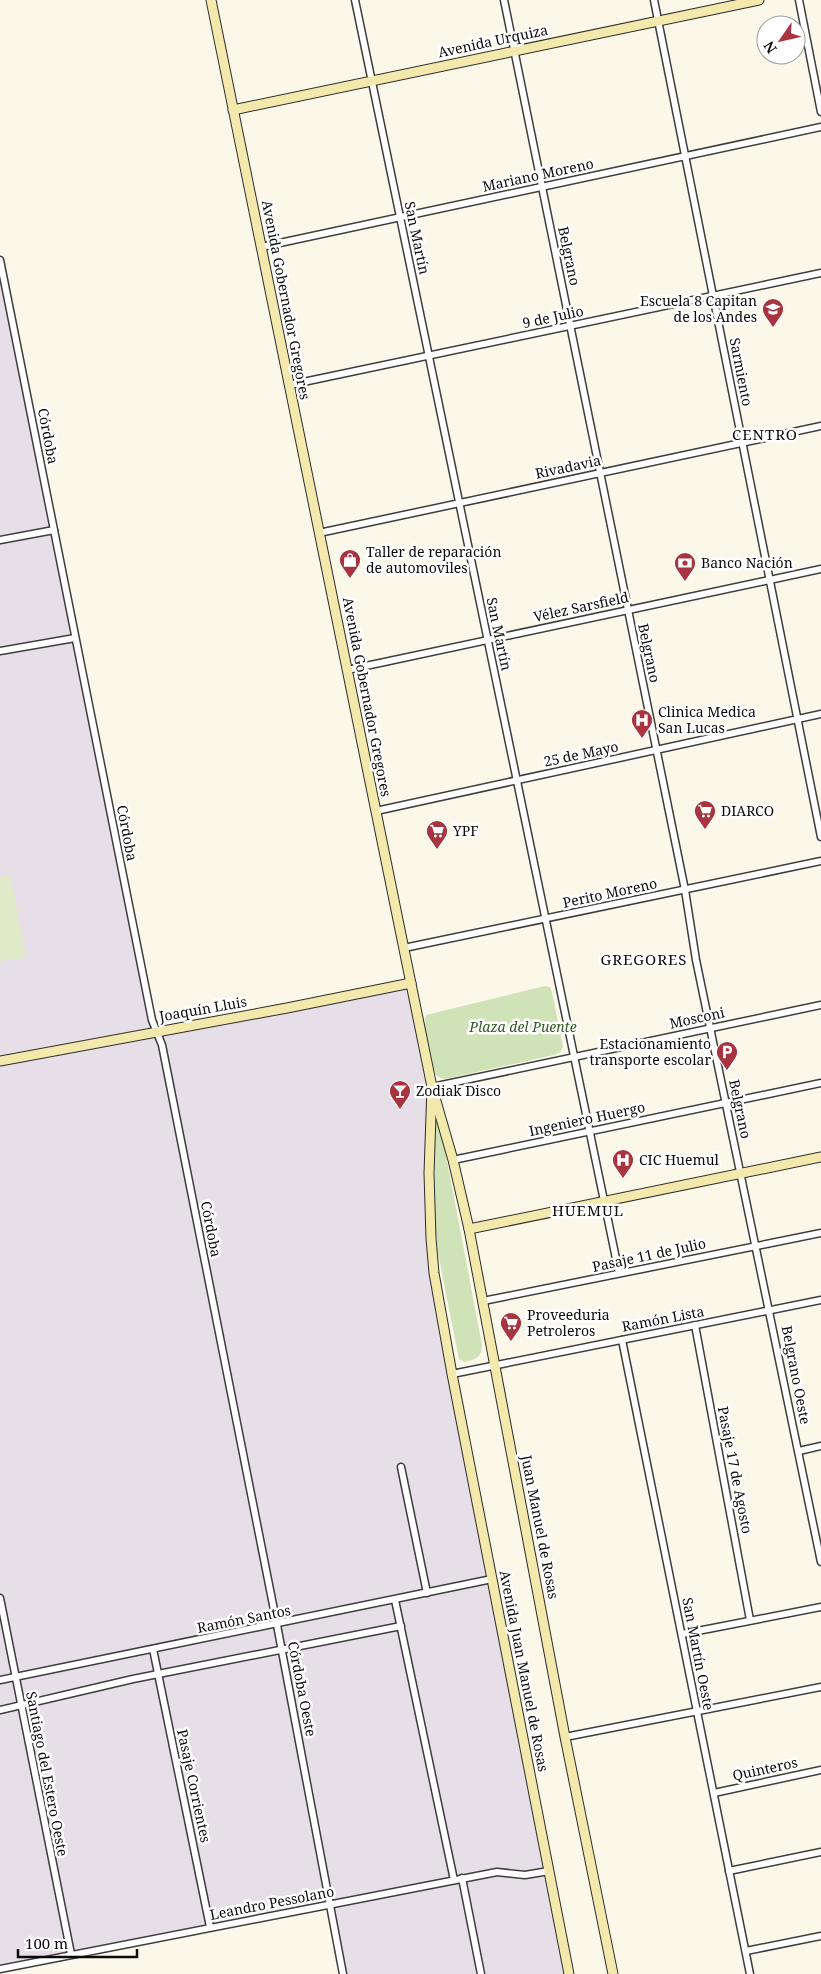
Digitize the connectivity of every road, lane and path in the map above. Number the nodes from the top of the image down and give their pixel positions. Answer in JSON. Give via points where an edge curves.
{"nodes":[{"id":1,"x":211,"y":0,"type":"edge"},
{"id":2,"x":355,"y":0,"type":"edge"},
{"id":3,"x":504,"y":0,"type":"edge"},
{"id":4,"x":654,"y":0,"type":"edge"},
{"id":5,"x":759,"y":0,"type":"edge"},
{"id":6,"x":800,"y":0,"type":"edge"},
{"id":7,"x":658,"y":21,"type":"junction"},
{"id":8,"x":514,"y":51,"type":"junction"},
{"id":9,"x":372,"y":81,"type":"junction"},
{"id":10,"x":233,"y":110,"type":"junction"},
{"id":11,"x":821,"y":112,"type":"edge"},
{"id":12,"x":821,"y":127,"type":"edge"},
{"id":13,"x":685,"y":156,"type":"junction"},
{"id":14,"x":542,"y":187,"type":"junction"},
{"id":15,"x":400,"y":217,"type":"junction"},
{"id":16,"x":261,"y":246,"type":"junction"},
{"id":17,"x":0,"y":260,"type":"edge"},
{"id":18,"x":821,"y":273,"type":"edge"},
{"id":19,"x":713,"y":296,"type":"junction"},
{"id":20,"x":570,"y":326,"type":"junction"},
{"id":21,"x":429,"y":356,"type":"junction"},
{"id":22,"x":289,"y":385,"type":"junction"},
{"id":23,"x":821,"y":426,"type":"edge"},
{"id":24,"x":742,"y":443,"type":"junction"},
{"id":25,"x":600,"y":473,"type":"junction"},
{"id":26,"x":459,"y":503,"type":"junction"},
{"id":27,"x":54,"y":530,"type":"junction"},
{"id":28,"x":319,"y":533,"type":"junction"},
{"id":29,"x":0,"y":540,"type":"edge"},
{"id":30,"x":821,"y":569,"type":"edge"},
{"id":31,"x":770,"y":579,"type":"junction"},
{"id":32,"x":628,"y":610,"type":"junction"},
{"id":33,"x":75,"y":638,"type":"junction"},
{"id":34,"x":488,"y":640,"type":"junction"},
{"id":35,"x":0,"y":651,"type":"edge"},
{"id":36,"x":347,"y":670,"type":"junction"},
{"id":37,"x":821,"y":714,"type":"edge"},
{"id":38,"x":798,"y":719,"type":"junction"},
{"id":39,"x":656,"y":750,"type":"junction"},
{"id":40,"x":517,"y":781,"type":"junction"},
{"id":41,"x":821,"y":799,"type":"edge"},
{"id":42,"x":814,"y":800,"type":"junction"},
{"id":43,"x":376,"y":811,"type":"junction"},
{"id":44,"x":821,"y":837,"type":"edge"},
{"id":45,"x":821,"y":861,"type":"edge"},
{"id":46,"x":685,"y":890,"type":"junction"},
{"id":47,"x":546,"y":919,"type":"junction"},
{"id":48,"x":404,"y":948,"type":"junction"},
{"id":49,"x":411,"y":983,"type":"junction"},
{"id":50,"x":821,"y":1005,"type":"edge"},
{"id":51,"x":711,"y":1028,"type":"junction"},
{"id":52,"x":157,"y":1031,"type":"junction"},
{"id":53,"x":574,"y":1056,"type":"junction"},
{"id":54,"x":0,"y":1061,"type":"edge"},
{"id":55,"x":821,"y":1083,"type":"edge"},
{"id":56,"x":432,"y":1087,"type":"junction"},
{"id":57,"x":726,"y":1103,"type":"junction"},
{"id":58,"x":590,"y":1130,"type":"junction"},
{"id":59,"x":821,"y":1157,"type":"edge"},
{"id":60,"x":453,"y":1160,"type":"junction"},
{"id":61,"x":741,"y":1172,"type":"junction"},
{"id":62,"x":604,"y":1201,"type":"junction"},
{"id":63,"x":469,"y":1229,"type":"junction"},
{"id":64,"x":821,"y":1233,"type":"edge"},
{"id":65,"x":756,"y":1246,"type":"junction"},
{"id":66,"x":619,"y":1273,"type":"junction"},
{"id":67,"x":821,"y":1300,"type":"edge"},
{"id":68,"x":483,"y":1301,"type":"junction"},
{"id":69,"x":770,"y":1310,"type":"junction"},
{"id":70,"x":695,"y":1325,"type":"junction"},
{"id":71,"x":622,"y":1340,"type":"junction"},
{"id":72,"x":496,"y":1365,"type":"junction"},
{"id":73,"x":452,"y":1374,"type":"junction"},
{"id":74,"x":234,"y":1410,"type":"joint"},
{"id":75,"x":821,"y":1446,"type":"edge"},
{"id":76,"x":799,"y":1451,"type":"junction"},
{"id":77,"x":401,"y":1467,"type":"dead end"},
{"id":78,"x":821,"y":1562,"type":"edge"},
{"id":79,"x":492,"y":1579,"type":"junction"},
{"id":80,"x":427,"y":1593,"type":"junction"},
{"id":81,"x":0,"y":1598,"type":"edge"},
{"id":82,"x":395,"y":1600,"type":"junction"},
{"id":83,"x":821,"y":1607,"type":"edge"},
{"id":84,"x":750,"y":1620,"type":"junction"},
{"id":85,"x":277,"y":1625,"type":"junction"},
{"id":86,"x":401,"y":1626,"type":"junction"},
{"id":87,"x":682,"y":1634,"type":"junction"},
{"id":88,"x":153,"y":1650,"type":"junction"},
{"id":89,"x":282,"y":1650,"type":"junction"},
{"id":90,"x":158,"y":1674,"type":"junction"},
{"id":91,"x":15,"y":1677,"type":"junction"},
{"id":92,"x":0,"y":1680,"type":"edge"},
{"id":93,"x":821,"y":1687,"type":"edge"},
{"id":94,"x":20,"y":1706,"type":"junction"},
{"id":95,"x":0,"y":1710,"type":"edge"},
{"id":96,"x":697,"y":1712,"type":"junction"},
{"id":97,"x":565,"y":1737,"type":"junction"},
{"id":98,"x":821,"y":1770,"type":"edge"},
{"id":99,"x":714,"y":1793,"type":"junction"},
{"id":100,"x":821,"y":1852,"type":"edge"},
{"id":101,"x":729,"y":1870,"type":"junction"},
{"id":102,"x":549,"y":1871,"type":"junction"},
{"id":103,"x":462,"y":1878,"type":"junction"},
{"id":104,"x":454,"y":1880,"type":"junction"},
{"id":105,"x":330,"y":1904,"type":"junction"},
{"id":106,"x":210,"y":1927,"type":"junction"},
{"id":107,"x":821,"y":1936,"type":"edge"},
{"id":108,"x":746,"y":1951,"type":"junction"},
{"id":109,"x":71,"y":1954,"type":"junction"},
{"id":110,"x":0,"y":1969,"type":"edge"},
{"id":111,"x":343,"y":1974,"type":"edge"},
{"id":112,"x":481,"y":1974,"type":"edge"},
{"id":113,"x":569,"y":1974,"type":"edge"},
{"id":114,"x":613,"y":1974,"type":"edge"},
{"id":115,"x":750,"y":1974,"type":"edge"}],
"edges":[{"from":1,"to":10,"type":"street","name":"Avenida Gobernador Gregores"},
{"from":2,"to":9,"type":"street","name":"San Martín"},
{"from":3,"to":8,"type":"street","name":"Belgrano"},
{"from":4,"to":7,"type":"street","name":"Sarmiento"},
{"from":5,"to":7,"type":"street","name":"Avenida Urquiza"},
{"from":6,"to":11,"type":"street"},
{"from":7,"to":8,"type":"street","name":"Avenida Urquiza"},
{"from":7,"to":13,"type":"street","name":"Sarmiento"},
{"from":8,"to":9,"type":"street","name":"Avenida Urquiza"},
{"from":8,"to":14,"type":"street","name":"Belgrano"},
{"from":9,"to":10,"type":"street","name":"Avenida Urquiza"},
{"from":9,"to":15,"type":"street","name":"San Martín"},
{"from":10,"to":16,"type":"street","name":"Avenida Gobernador Gregores"},
{"from":12,"to":13,"type":"street","name":"Mariano Moreno"},
{"from":13,"to":14,"type":"street","name":"Mariano Moreno"},
{"from":13,"to":19,"type":"street","name":"Sarmiento"},
{"from":14,"to":15,"type":"street","name":"Mariano Moreno"},
{"from":14,"to":20,"type":"street","name":"Belgrano"},
{"from":15,"to":16,"type":"street","name":"Mariano Moreno"},
{"from":15,"to":21,"type":"street","name":"San Martín"},
{"from":16,"to":22,"type":"street","name":"Avenida Gobernador Gregores"},
{"from":17,"to":27,"type":"street","name":"Córdoba"},
{"from":18,"to":19,"type":"street","name":"9 de Julio"},
{"from":19,"to":20,"type":"street","name":"9 de Julio"},
{"from":19,"to":24,"type":"street","name":"Sarmiento"},
{"from":20,"to":21,"type":"street","name":"9 de Julio"},
{"from":20,"to":25,"type":"street","name":"Belgrano"},
{"from":21,"to":22,"type":"street","name":"9 de Julio"},
{"from":21,"to":26,"type":"street","name":"San Martín"},
{"from":22,"to":28,"type":"street","name":"Avenida Gobernador Gregores"},
{"from":23,"to":24,"type":"street","name":"Rivadavia"},
{"from":24,"to":25,"type":"street","name":"Rivadavia"},
{"from":24,"to":31,"type":"street","name":"Sarmiento"},
{"from":25,"to":26,"type":"street","name":"Rivadavia"},
{"from":25,"to":32,"type":"street","name":"Belgrano"},
{"from":26,"to":28,"type":"street","name":"Rivadavia"},
{"from":26,"to":34,"type":"street","name":"San Martín"},
{"from":27,"to":29,"type":"street"},
{"from":27,"to":33,"type":"street","name":"Córdoba"},
{"from":28,"to":36,"type":"street","name":"Avenida Gobernador Gregores"},
{"from":30,"to":31,"type":"street","name":"Vélez Sarsfield"},
{"from":31,"to":32,"type":"street","name":"Vélez Sarsfield"},
{"from":31,"to":38,"type":"street","name":"Sarmiento"},
{"from":32,"to":34,"type":"street","name":"Vélez Sarsfield"},
{"from":32,"to":39,"type":"street","name":"Belgrano"},
{"from":33,"to":35,"type":"street"},
{"from":33,"to":52,"type":"street","name":"Córdoba","via":[[152,1020]]},
{"from":34,"to":36,"type":"street","name":"Vélez Sarsfield"},
{"from":34,"to":40,"type":"street","name":"San Martín"},
{"from":36,"to":43,"type":"street","name":"Avenida Gobernador Gregores"},
{"from":37,"to":38,"type":"street","name":"25 de Mayo"},
{"from":38,"to":39,"type":"street","name":"25 de Mayo"},
{"from":38,"to":42,"type":"street","name":"Sarmiento"},
{"from":39,"to":40,"type":"street","name":"25 de Mayo"},
{"from":39,"to":46,"type":"street","name":"Belgrano"},
{"from":40,"to":43,"type":"street","name":"25 de Mayo"},
{"from":40,"to":47,"type":"street","name":"San Martín"},
{"from":41,"to":42,"type":"street"},
{"from":42,"to":44,"type":"street","name":"Sarmiento"},
{"from":43,"to":48,"type":"street","name":"Avenida Gobernador Gregores"},
{"from":45,"to":46,"type":"street","name":"Perito Moreno"},
{"from":46,"to":47,"type":"street","name":"Perito Moreno"},
{"from":46,"to":51,"type":"street","name":"Belgrano"},
{"from":47,"to":48,"type":"street","name":"Perito Moreno"},
{"from":47,"to":53,"type":"street","name":"San Martín"},
{"from":48,"to":49,"type":"street","name":"Avenida Gobernador Gregores"},
{"from":49,"to":52,"type":"street","name":"Joaquín Lluis"},
{"from":49,"to":56,"type":"street","name":"Avenida Gobernador Gregores"},
{"from":50,"to":51,"type":"street","name":"Mosconi"},
{"from":51,"to":53,"type":"street","name":"Mosconi"},
{"from":51,"to":57,"type":"street","name":"Belgrano"},
{"from":52,"to":54,"type":"street","name":"Joaquín Lluis"},
{"from":52,"to":74,"type":"street","name":"Córdoba"},
{"from":53,"to":56,"type":"street","name":"Mosconi"},
{"from":53,"to":58,"type":"street","name":"San Martín"},
{"from":55,"to":57,"type":"street","name":"Ingeniero Huergo"},
{"from":56,"to":60,"type":"street","name":"Juan Manuel de Rosas"},
{"from":56,"to":73,"type":"street","name":"Avenida Gobernador Gregores","via":[[431,1238],[434,1274]]},
{"from":57,"to":58,"type":"street","name":"Ingeniero Huergo"},
{"from":57,"to":61,"type":"street","name":"Belgrano"},
{"from":58,"to":60,"type":"street","name":"Ingeniero Huergo"},
{"from":58,"to":62,"type":"street","name":"San Martín"},
{"from":59,"to":61,"type":"street"},
{"from":60,"to":63,"type":"street","name":"Juan Manuel de Rosas"},
{"from":61,"to":62,"type":"street"},
{"from":61,"to":65,"type":"street","name":"Belgrano"},
{"from":62,"to":63,"type":"street"},
{"from":62,"to":66,"type":"street","name":"San Martín"},
{"from":63,"to":68,"type":"street","name":"Juan Manuel de Rosas"},
{"from":64,"to":65,"type":"street","name":"Pasaje 11 de Julio"},
{"from":65,"to":66,"type":"street","name":"Pasaje 11 de Julio"},
{"from":65,"to":69,"type":"street","name":"Belgrano"},
{"from":66,"to":68,"type":"street","name":"Pasaje 11 de Julio"},
{"from":67,"to":69,"type":"street","name":"Ramón Lista"},
{"from":68,"to":72,"type":"street","name":"Juan Manuel de Rosas"},
{"from":69,"to":70,"type":"street","name":"Ramón Lista"},
{"from":69,"to":76,"type":"street","name":"Belgrano Oeste"},
{"from":70,"to":71,"type":"street","name":"Ramón Lista"},
{"from":70,"to":84,"type":"street","name":"Pasaje 17 de Agosto"},
{"from":71,"to":72,"type":"street","name":"Ramón Lista"},
{"from":71,"to":87,"type":"street","name":"San Martín Oeste"},
{"from":72,"to":73,"type":"street","name":"Ramón Lista"},
{"from":72,"to":97,"type":"street","name":"Juan Manuel de Rosas"},
{"from":73,"to":79,"type":"street","name":"Avenida Juan Manuel de Rosas"},
{"from":74,"to":85,"type":"street","name":"Córdoba Oeste"},
{"from":75,"to":76,"type":"street"},
{"from":76,"to":78,"type":"street","name":"Belgrano Oeste"},
{"from":77,"to":80,"type":"street"},
{"from":79,"to":80,"type":"street","name":"Ramón Santos"},
{"from":79,"to":102,"type":"street","name":"Avenida Juan Manuel de Rosas"},
{"from":80,"to":82,"type":"street","name":"Ramón Santos"},
{"from":81,"to":91,"type":"street","name":"Santiago del Estero Oeste"},
{"from":82,"to":85,"type":"street","name":"Ramón Santos"},
{"from":82,"to":86,"type":"street"},
{"from":83,"to":84,"type":"street"},
{"from":84,"to":87,"type":"street"},
{"from":85,"to":88,"type":"street","name":"Ramón Santos"},
{"from":85,"to":89,"type":"street","name":"Córdoba Oeste"},
{"from":86,"to":89,"type":"street"},
{"from":86,"to":104,"type":"street"},
{"from":87,"to":96,"type":"street","name":"San Martín Oeste"},
{"from":88,"to":90,"type":"street","name":"Pasaje Corrientes"},
{"from":88,"to":91,"type":"street","name":"Ramón Santos"},
{"from":89,"to":90,"type":"street"},
{"from":89,"to":105,"type":"street","name":"Córdoba Oeste"},
{"from":90,"to":94,"type":"street"},
{"from":90,"to":106,"type":"street","name":"Pasaje Corrientes"},
{"from":91,"to":92,"type":"street","name":"Ramón Santos"},
{"from":91,"to":94,"type":"street","name":"Santiago del Estero Oeste"},
{"from":93,"to":96,"type":"street"},
{"from":94,"to":95,"type":"street"},
{"from":94,"to":109,"type":"street","name":"Santiago del Estero Oeste"},
{"from":96,"to":97,"type":"street"},
{"from":96,"to":99,"type":"street","name":"San Martín Oeste"},
{"from":97,"to":114,"type":"street","name":"Juan Manuel de Rosas"},
{"from":98,"to":99,"type":"street","name":"Quinteros"},
{"from":99,"to":101,"type":"street","name":"San Martín Oeste"},
{"from":100,"to":101,"type":"street"},
{"from":101,"to":108,"type":"street","name":"San Martín Oeste"},
{"from":102,"to":103,"type":"street","name":"Leandro Pessolano","via":[[525,1875],[497,1872]]},
{"from":102,"to":113,"type":"street","name":"Avenida Juan Manuel de Rosas"},
{"from":103,"to":104,"type":"street","name":"Leandro Pessolano"},
{"from":103,"to":112,"type":"street"},
{"from":104,"to":105,"type":"street","name":"Leandro Pessolano"},
{"from":105,"to":106,"type":"street","name":"Leandro Pessolano"},
{"from":105,"to":111,"type":"street","name":"Córdoba Oeste"},
{"from":106,"to":109,"type":"street","name":"Leandro Pessolano"},
{"from":107,"to":108,"type":"street"},
{"from":108,"to":115,"type":"street","name":"San Martín Oeste"},
{"from":109,"to":110,"type":"street","name":"Leandro Pessolano"}]}
